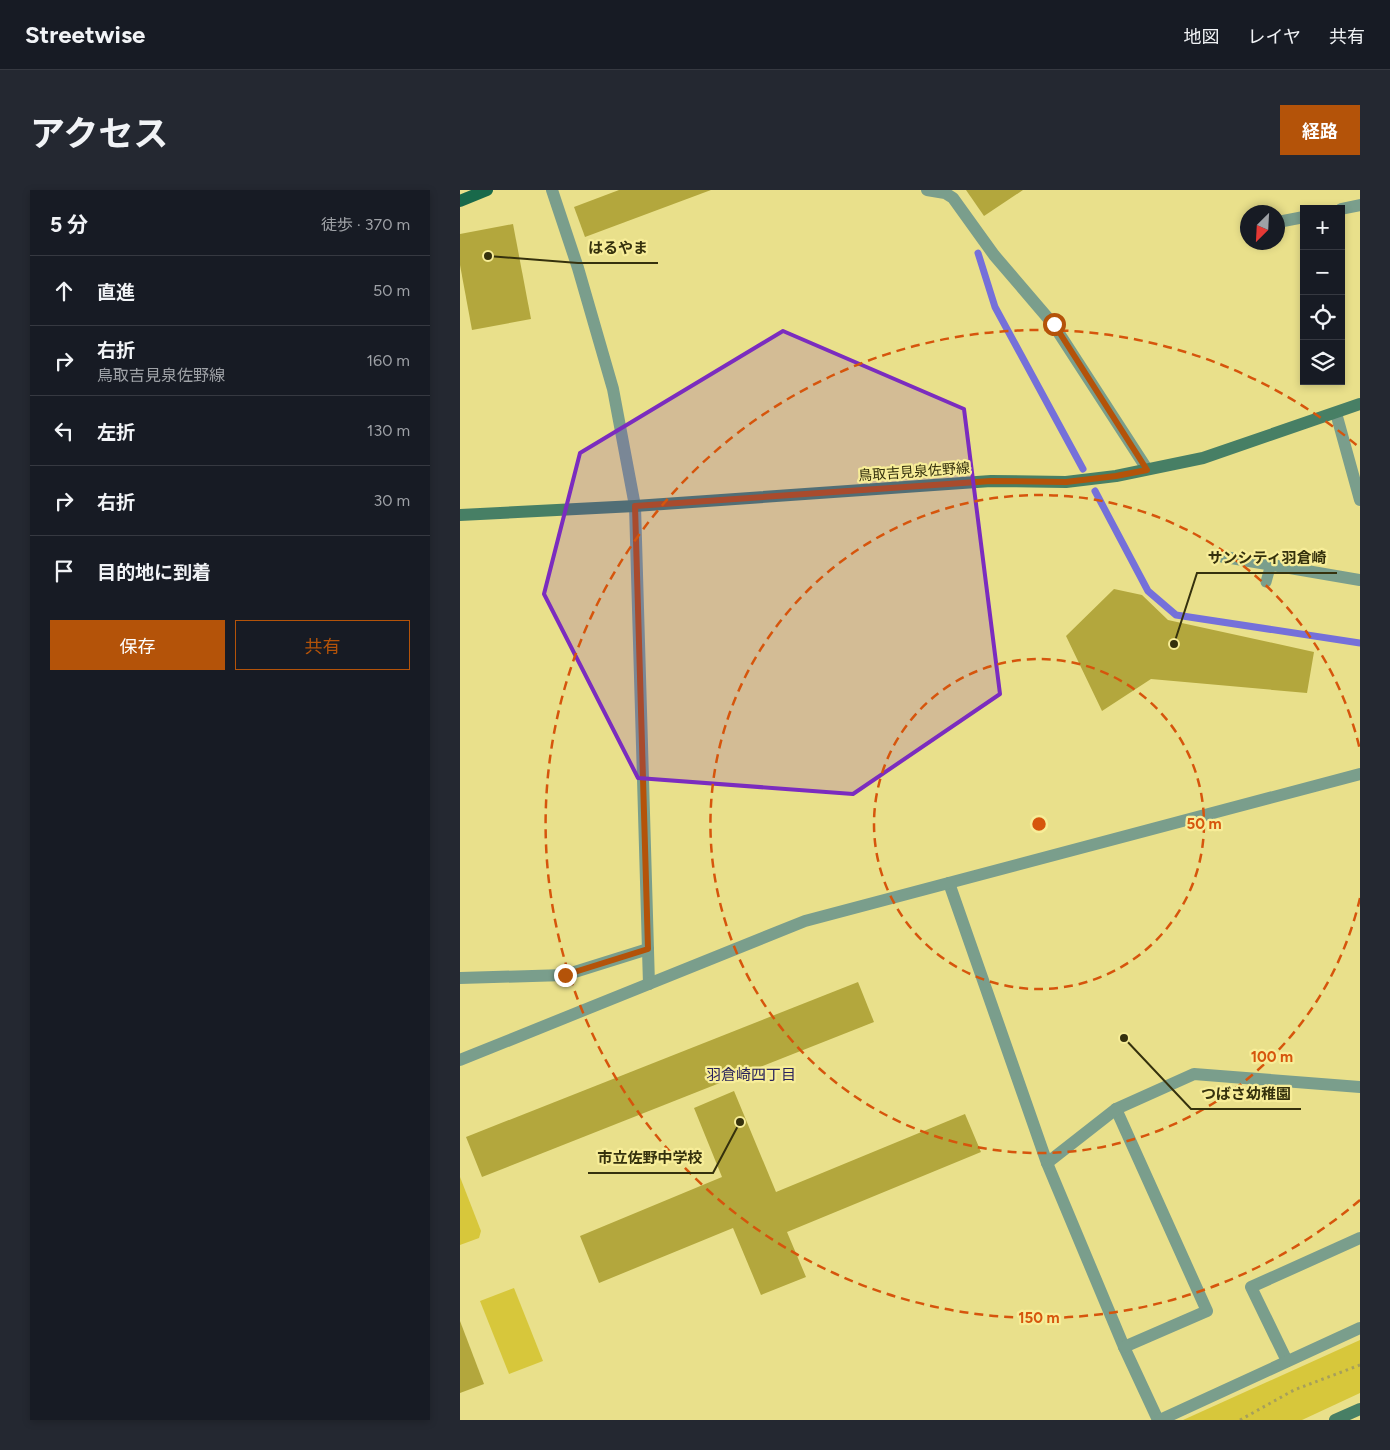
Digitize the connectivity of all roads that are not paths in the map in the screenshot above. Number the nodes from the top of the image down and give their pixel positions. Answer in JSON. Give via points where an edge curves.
{"nodes":[{"id":1,"x":487,"y":190,"type":"edge"},
{"id":2,"x":552,"y":190,"type":"edge"},
{"id":3,"x":927,"y":190,"type":"edge"},
{"id":4,"x":460,"y":201,"type":"edge"},
{"id":5,"x":1360,"y":205,"type":"edge"},
{"id":6,"x":1345,"y":208,"type":"edge"},
{"id":7,"x":1300,"y":218,"type":"edge"},
{"id":8,"x":1285,"y":221,"type":"edge"},
{"id":9,"x":1360,"y":404,"type":"edge"},
{"id":10,"x":1336,"y":413,"type":"junction"},
{"id":11,"x":1147,"y":470,"type":"junction"},
{"id":12,"x":1360,"y":500,"type":"edge"},
{"id":13,"x":635,"y":506,"type":"junction"},
{"id":14,"x":460,"y":515,"type":"edge"},
{"id":15,"x":1219,"y":556,"type":"dead end"},
{"id":16,"x":1271,"y":564,"type":"junction"},
{"id":17,"x":1360,"y":580,"type":"edge"},
{"id":18,"x":1266,"y":582,"type":"dead end"},
{"id":19,"x":1360,"y":774,"type":"edge"},
{"id":20,"x":949,"y":883,"type":"junction"},
{"id":21,"x":648,"y":949,"type":"junction"},
{"id":22,"x":460,"y":978,"type":"edge"},
{"id":23,"x":649,"y":984,"type":"junction"},
{"id":24,"x":460,"y":1060,"type":"edge"},
{"id":25,"x":1360,"y":1087,"type":"edge"},
{"id":26,"x":1116,"y":1109,"type":"junction"},
{"id":27,"x":1047,"y":1163,"type":"junction"},
{"id":28,"x":1360,"y":1238,"type":"edge"},
{"id":29,"x":1360,"y":1328,"type":"edge"},
{"id":30,"x":1124,"y":1348,"type":"junction"},
{"id":31,"x":1287,"y":1361,"type":"junction"},
{"id":32,"x":1360,"y":1409,"type":"edge"},
{"id":33,"x":1159,"y":1420,"type":"edge"},
{"id":34,"x":1335,"y":1420,"type":"edge"}],
"edges":[{"from":1,"to":4,"type":"main road"},
{"from":2,"to":13,"type":"street","via":[[612,389]]},
{"from":3,"to":11,"type":"street","via":[[953,198],[994,255],[1054,324]]},
{"from":5,"to":6,"type":"street"},
{"from":7,"to":8,"type":"street"},
{"from":9,"to":10,"type":"main road","name":"鳥取吉見泉佐野線"},
{"from":10,"to":11,"type":"main road","name":"鳥取吉見泉佐野線","via":[[1203,458]]},
{"from":10,"to":12,"type":"street"},
{"from":11,"to":13,"type":"main road","name":"鳥取吉見泉佐野線","via":[[1066,482],[991,481]]},
{"from":13,"to":14,"type":"main road","name":"鳥取吉見泉佐野線"},
{"from":13,"to":21,"type":"street"},
{"from":15,"to":16,"type":"street"},
{"from":16,"to":17,"type":"street"},
{"from":16,"to":18,"type":"lane"},
{"from":19,"to":20,"type":"street"},
{"from":20,"to":23,"type":"street","via":[[804,921]]},
{"from":20,"to":27,"type":"street"},
{"from":21,"to":22,"type":"street","via":[[565,975]]},
{"from":21,"to":23,"type":"street"},
{"from":23,"to":24,"type":"street"},
{"from":25,"to":26,"type":"street","via":[[1194,1074]]},
{"from":26,"to":27,"type":"street"},
{"from":26,"to":30,"type":"street","via":[[1207,1311]]},
{"from":27,"to":30,"type":"street"},
{"from":28,"to":31,"type":"street","via":[[1251,1287]]},
{"from":29,"to":31,"type":"street"},
{"from":30,"to":33,"type":"street"},
{"from":31,"to":33,"type":"street"},
{"from":32,"to":34,"type":"main road"}]}
